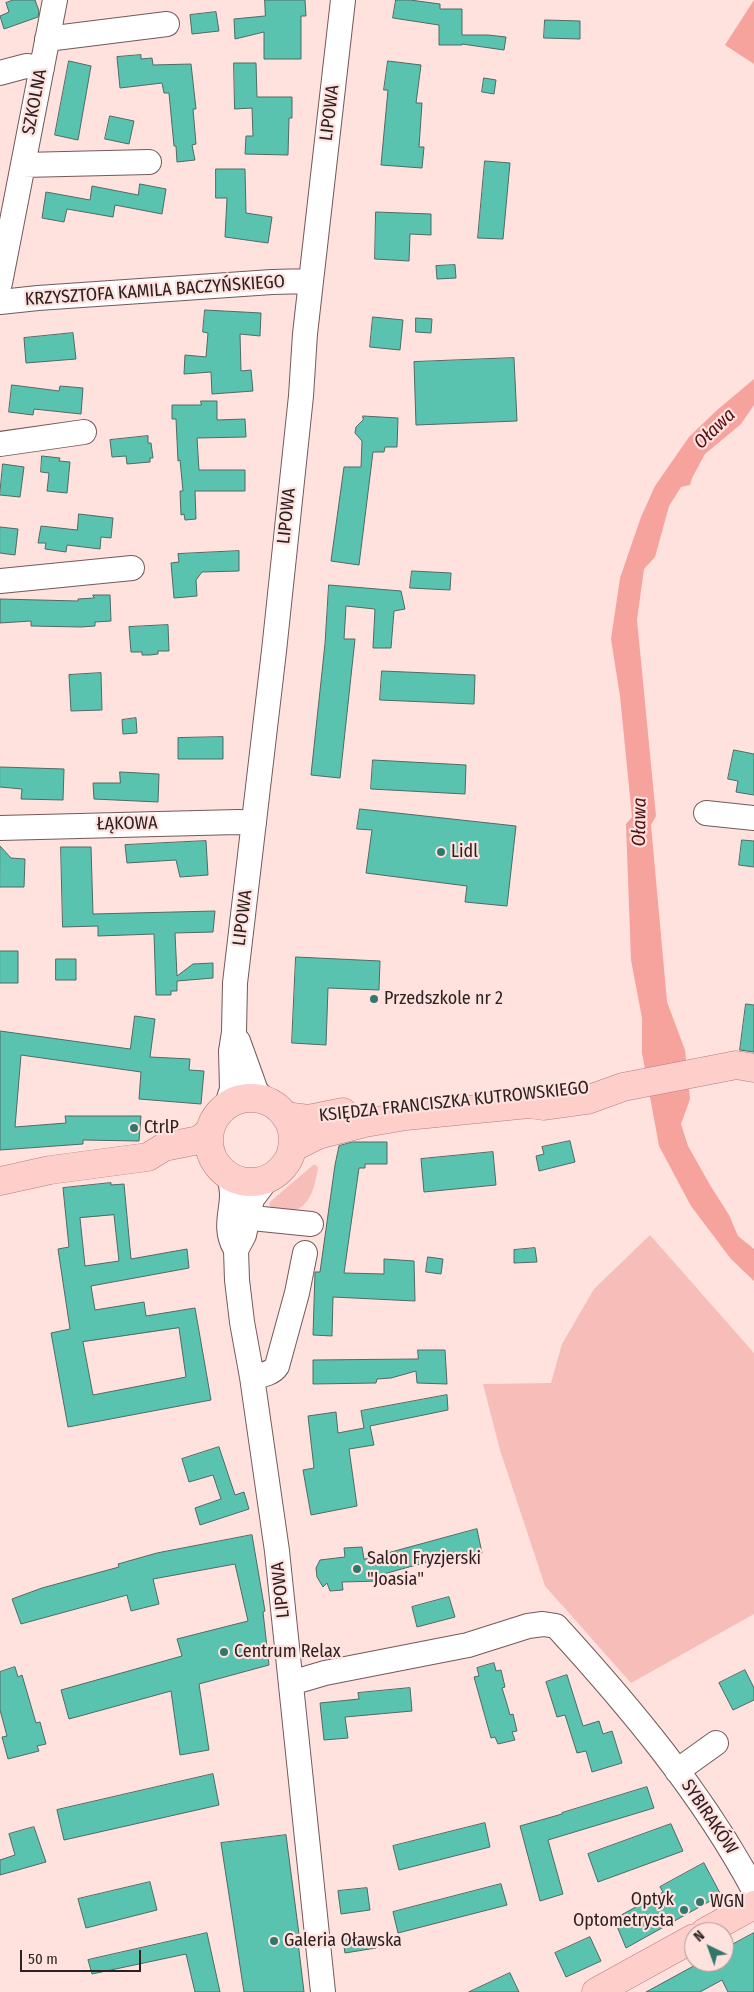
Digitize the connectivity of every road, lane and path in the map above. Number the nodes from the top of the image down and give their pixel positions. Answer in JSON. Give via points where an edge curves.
{"nodes":[{"id":1,"x":55,"y":0,"type":"edge"},
{"id":2,"x":343,"y":0,"type":"edge"},
{"id":3,"x":167,"y":24,"type":"dead end"},
{"id":4,"x":47,"y":39,"type":"junction"},
{"id":5,"x":42,"y":68,"type":"junction"},
{"id":6,"x":0,"y":72,"type":"edge"},
{"id":7,"x":149,"y":162,"type":"dead end"},
{"id":8,"x":23,"y":165,"type":"junction"},
{"id":9,"x":311,"y":281,"type":"junction"},
{"id":10,"x":0,"y":283,"type":"edge"},
{"id":11,"x":0,"y":302,"type":"edge"},
{"id":12,"x":84,"y":432,"type":"dead end"},
{"id":13,"x":0,"y":444,"type":"edge"},
{"id":14,"x":132,"y":568,"type":"dead end"},
{"id":15,"x":0,"y":581,"type":"edge"},
{"id":16,"x":706,"y":813,"type":"dead end"},
{"id":17,"x":754,"y":818,"type":"edge"},
{"id":18,"x":254,"y":823,"type":"junction"},
{"id":19,"x":0,"y":828,"type":"edge"},
{"id":20,"x":234,"y":1032,"type":"junction"},
{"id":21,"x":754,"y":1068,"type":"edge"},
{"id":22,"x":623,"y":1087,"type":"junction"},
{"id":23,"x":227,"y":1105,"type":"junction"},
{"id":24,"x":275,"y":1108,"type":"junction"},
{"id":25,"x":210,"y":1131,"type":"junction"},
{"id":26,"x":292,"y":1148,"type":"junction"},
{"id":27,"x":148,"y":1157,"type":"junction"},
{"id":28,"x":222,"y":1170,"type":"junction"},
{"id":29,"x":267,"y":1179,"type":"junction"},
{"id":30,"x":0,"y":1181,"type":"edge"},
{"id":31,"x":252,"y":1218,"type":"dead end"},
{"id":32,"x":311,"y":1224,"type":"dead end"},
{"id":33,"x":236,"y":1250,"type":"junction"},
{"id":34,"x":305,"y":1253,"type":"dead end"},
{"id":35,"x":252,"y":1376,"type":"junction"},
{"id":36,"x":291,"y":1683,"type":"junction"},
{"id":37,"x":716,"y":1743,"type":"dead end"},
{"id":38,"x":674,"y":1766,"type":"junction"},
{"id":39,"x":754,"y":1890,"type":"edge"},
{"id":40,"x":754,"y":1905,"type":"edge"},
{"id":41,"x":723,"y":1922,"type":"edge"},
{"id":42,"x":684,"y":1944,"type":"edge"},
{"id":43,"x":323,"y":1992,"type":"edge"},
{"id":44,"x":596,"y":1992,"type":"edge"}],
"edges":[{"from":1,"to":4,"type":"street","name":"SZKOLNA"},
{"from":2,"to":9,"type":"street","name":"LIPOWA"},
{"from":3,"to":4,"type":"street"},
{"from":4,"to":5,"type":"street","name":"SZKOLNA"},
{"from":5,"to":6,"type":"street","via":[[26,66]]},
{"from":5,"to":8,"type":"street","name":"SZKOLNA"},
{"from":7,"to":8,"type":"street"},
{"from":8,"to":10,"type":"street","name":"SZKOLNA"},
{"from":9,"to":11,"type":"street","name":"KRZYSZTOFA KAMILA BACZYŃSKIEGO"},
{"from":9,"to":18,"type":"street","name":"LIPOWA"},
{"from":12,"to":13,"type":"street"},
{"from":14,"to":15,"type":"street"},
{"from":16,"to":17,"type":"street"},
{"from":18,"to":19,"type":"street","name":"ŁĄKOWA"},
{"from":18,"to":20,"type":"street","name":"LIPOWA","via":[[235,983]]},
{"from":20,"to":23,"type":"street","name":"LIPOWA","via":[[232,1089]]},
{"from":20,"to":24,"type":"street","name":"LIPOWA","via":[[256,1091]]},
{"from":21,"to":22,"type":"main road","name":"KSIĘDZA FRANCISZKA KUTROWSKIEGO","via":[[726,1066]]},
{"from":22,"to":24,"type":"main road","name":"KSIĘDZA FRANCISZKA KUTROWSKIEGO","via":[[526,1090],[353,1110],[314,1118]]},
{"from":22,"to":26,"type":"main road","name":"KSIĘDZA FRANCISZKA KUTROWSKIEGO","via":[[587,1100],[544,1106],[496,1107],[365,1123],[318,1135]]},
{"from":23,"to":24,"type":"main road","via":[[245,1098]]},
{"from":23,"to":25,"type":"main road","via":[[214,1118]]},
{"from":24,"to":26,"type":"main road","via":[[290,1126]]},
{"from":25,"to":27,"type":"main road","via":[[199,1140],[164,1147]]},
{"from":25,"to":28,"type":"main road","via":[[210,1152]]},
{"from":26,"to":29,"type":"main road","via":[[284,1167]]},
{"from":27,"to":28,"type":"main road","via":[[163,1162],[197,1160]]},
{"from":27,"to":30,"type":"main road","via":[[50,1170]]},
{"from":28,"to":29,"type":"main road","via":[[247,1182]]},
{"from":28,"to":33,"type":"street","name":"LIPOWA","via":[[232,1190],[228,1228]]},
{"from":29,"to":33,"type":"street","name":"LIPOWA","via":[[252,1199],[244,1235]]},
{"from":31,"to":32,"type":"street"},
{"from":33,"to":35,"type":"street","name":"LIPOWA","via":[[242,1322]]},
{"from":34,"to":35,"type":"street","via":[[277,1366],[264,1375]]},
{"from":35,"to":36,"type":"street","name":"LIPOWA","via":[[277,1551]]},
{"from":36,"to":38,"type":"street","via":[[325,1673],[468,1645],[528,1626],[556,1626]]},
{"from":36,"to":43,"type":"street","name":"LIPOWA"},
{"from":37,"to":38,"type":"street","name":"SYBIRAKÓW"},
{"from":38,"to":39,"type":"street","name":"SYBIRAKÓW","via":[[728,1844]]},
{"from":40,"to":41,"type":"main road"},
{"from":42,"to":44,"type":"main road"}]}
